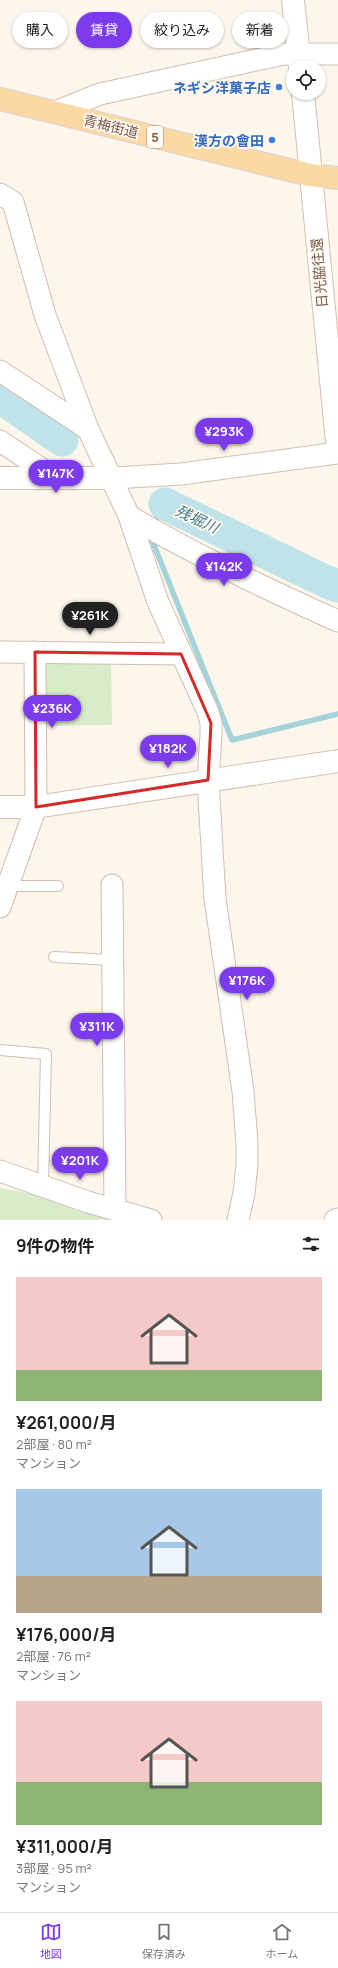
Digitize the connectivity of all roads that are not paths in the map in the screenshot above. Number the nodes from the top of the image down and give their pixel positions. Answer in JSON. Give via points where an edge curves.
{"nodes":[{"id":1,"x":293,"y":0,"type":"edge"},
{"id":2,"x":338,"y":54,"type":"edge"},
{"id":3,"x":297,"y":60,"type":"edge"},
{"id":4,"x":299,"y":60,"type":"edge"},
{"id":5,"x":305,"y":60,"type":"edge"},
{"id":6,"x":304,"y":100,"type":"edge"},
{"id":7,"x":0,"y":103,"type":"edge"},
{"id":8,"x":56,"y":112,"type":"junction"},
{"id":9,"x":310,"y":175,"type":"junction"},
{"id":10,"x":338,"y":178,"type":"edge"},
{"id":11,"x":0,"y":194,"type":"edge"},
{"id":12,"x":333,"y":364,"type":"edge"},
{"id":13,"x":0,"y":371,"type":"edge"},
{"id":14,"x":88,"y":429,"type":"junction"},
{"id":15,"x":0,"y":441,"type":"edge"},
{"id":16,"x":338,"y":453,"type":"edge"},
{"id":17,"x":54,"y":477,"type":"junction"},
{"id":18,"x":0,"y":478,"type":"edge"},
{"id":19,"x":113,"y":478,"type":"junction"},
{"id":20,"x":129,"y":516,"type":"junction"},
{"id":21,"x":338,"y":621,"type":"edge"},
{"id":22,"x":0,"y":652,"type":"edge"},
{"id":23,"x":34,"y":652,"type":"junction"},
{"id":24,"x":181,"y":654,"type":"junction"},
{"id":25,"x":338,"y":761,"type":"edge"},
{"id":26,"x":208,"y":780,"type":"junction"},
{"id":27,"x":0,"y":807,"type":"edge"},
{"id":28,"x":36,"y":807,"type":"junction"},
{"id":29,"x":112,"y":885,"type":"dead end"},
{"id":30,"x":8,"y":886,"type":"junction"},
{"id":31,"x":58,"y":886,"type":"dead end"},
{"id":32,"x":0,"y":907,"type":"edge"},
{"id":33,"x":54,"y":957,"type":"dead end"},
{"id":34,"x":113,"y":960,"type":"junction"},
{"id":35,"x":0,"y":1050,"type":"edge"},
{"id":36,"x":0,"y":1171,"type":"edge"},
{"id":37,"x":44,"y":1186,"type":"junction"},
{"id":38,"x":115,"y":1210,"type":"junction"},
{"id":39,"x":338,"y":1219,"type":"edge"},
{"id":40,"x":151,"y":1220,"type":"edge"},
{"id":41,"x":238,"y":1220,"type":"edge"},
{"id":42,"x":335,"y":1220,"type":"edge"}],
"edges":[{"from":1,"to":4,"type":"street"},
{"from":2,"to":5,"type":"street"},
{"from":3,"to":8,"type":"street","via":[[284,54],[100,94]]},
{"from":6,"to":9,"type":"street","name":"日光脇往還"},
{"from":7,"to":8,"type":"main road","name":"青梅街道","number":"5"},
{"from":8,"to":9,"type":"main road","name":"青梅街道","number":"5"},
{"from":9,"to":10,"type":"main road","name":"青梅街道","number":"5"},
{"from":9,"to":12,"type":"street","name":"日光脇往還"},
{"from":11,"to":14,"type":"street","via":[[13,202],[46,315]]},
{"from":12,"to":16,"type":"street","name":"日光脇往還"},
{"from":13,"to":14,"type":"street"},
{"from":14,"to":19,"type":"street"},
{"from":15,"to":17,"type":"street"},
{"from":16,"to":19,"type":"street","via":[[181,474]]},
{"from":17,"to":18,"type":"street"},
{"from":17,"to":19,"type":"street"},
{"from":19,"to":20,"type":"street"},
{"from":20,"to":21,"type":"street","via":[[214,564]]},
{"from":20,"to":24,"type":"street","via":[[158,602]]},
{"from":22,"to":23,"type":"street"},
{"from":23,"to":24,"type":"street"},
{"from":23,"to":28,"type":"street"},
{"from":24,"to":26,"type":"street","via":[[211,723]]},
{"from":25,"to":26,"type":"street"},
{"from":26,"to":28,"type":"street"},
{"from":26,"to":41,"type":"street","via":[[216,899],[243,1091],[247,1144],[244,1193]]},
{"from":27,"to":28,"type":"street"},
{"from":28,"to":30,"type":"street"},
{"from":29,"to":34,"type":"street"},
{"from":30,"to":31,"type":"lane"},
{"from":30,"to":32,"type":"street"},
{"from":33,"to":34,"type":"lane"},
{"from":34,"to":38,"type":"street"},
{"from":35,"to":37,"type":"lane","via":[[46,1054]]},
{"from":36,"to":37,"type":"street"},
{"from":37,"to":38,"type":"street"},
{"from":38,"to":40,"type":"street"},
{"from":39,"to":42,"type":"street"}]}
